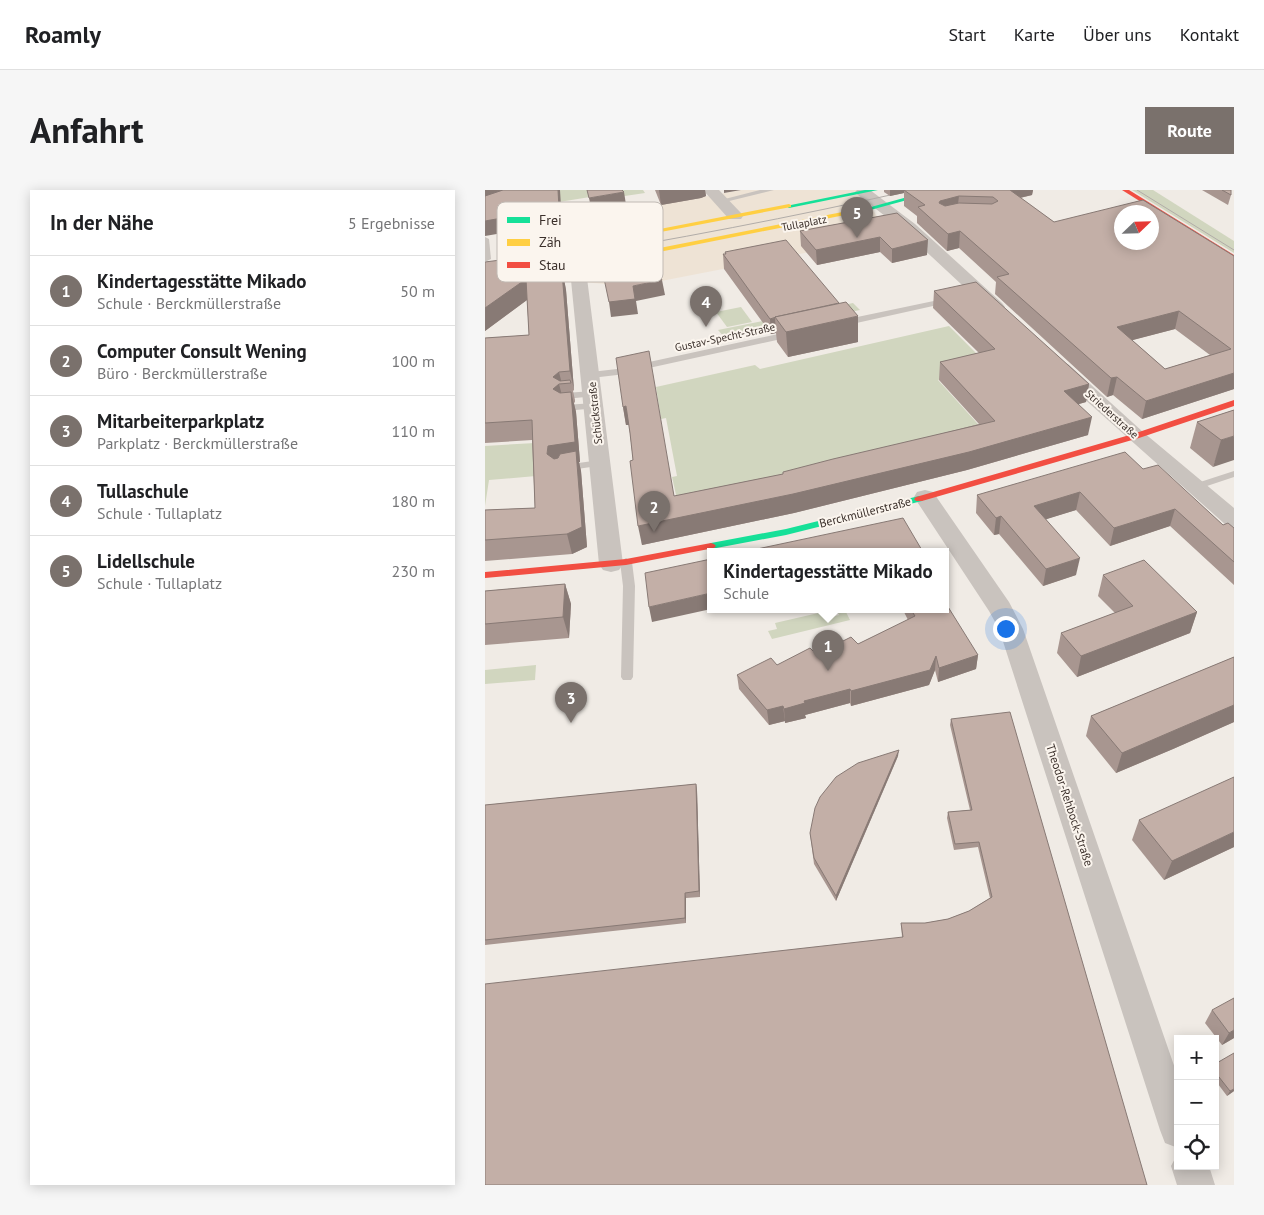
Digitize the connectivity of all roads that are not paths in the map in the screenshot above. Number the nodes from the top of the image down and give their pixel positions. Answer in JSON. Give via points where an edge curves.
{"nodes":[{"id":1,"x":770,"y":190,"type":"edge"},
{"id":2,"x":941,"y":190,"type":"edge"},
{"id":3,"x":1125,"y":190,"type":"edge"},
{"id":4,"x":870,"y":194,"type":"edge"},
{"id":5,"x":716,"y":195,"type":"edge"},
{"id":6,"x":735,"y":216,"type":"junction"},
{"id":7,"x":663,"y":233,"type":"edge"},
{"id":8,"x":485,"y":239,"type":"edge"},
{"id":9,"x":663,"y":250,"type":"edge"},
{"id":10,"x":1234,"y":258,"type":"edge"},
{"id":11,"x":489,"y":259,"type":"edge"},
{"id":12,"x":577,"y":282,"type":"edge"},
{"id":13,"x":962,"y":297,"type":"edge"},
{"id":14,"x":1009,"y":319,"type":"edge"},
{"id":15,"x":837,"y":324,"type":"edge"},
{"id":16,"x":799,"y":332,"type":"edge"},
{"id":17,"x":1051,"y":358,"type":"edge"},
{"id":18,"x":593,"y":392,"type":"junction"},
{"id":19,"x":565,"y":396,"type":"edge"},
{"id":20,"x":1234,"y":403,"type":"edge"},
{"id":21,"x":565,"y":408,"type":"edge"},
{"id":22,"x":1136,"y":436,"type":"junction"},
{"id":23,"x":600,"y":463,"type":"junction"},
{"id":24,"x":559,"y":474,"type":"edge"},
{"id":25,"x":1234,"y":474,"type":"edge"},
{"id":26,"x":1195,"y":487,"type":"junction"},
{"id":27,"x":925,"y":497,"type":"junction"},
{"id":28,"x":1234,"y":520,"type":"edge"},
{"id":29,"x":619,"y":563,"type":"junction"},
{"id":30,"x":485,"y":574,"type":"edge"},
{"id":31,"x":627,"y":677,"type":"dead end"},
{"id":32,"x":1176,"y":1125,"type":"edge"},
{"id":33,"x":1191,"y":1170,"type":"edge"},
{"id":34,"x":1196,"y":1185,"type":"edge"}],
"edges":[{"from":1,"to":5,"type":"lane"},
{"from":2,"to":4,"type":"street"},
{"from":3,"to":10,"type":"street"},
{"from":4,"to":6,"type":"street","name":"Tullaplatz"},
{"from":4,"to":9,"type":"street","name":"Tullaplatz","via":[[850,214]]},
{"from":4,"to":14,"type":"street","via":[[915,226],[976,294]]},
{"from":5,"to":6,"type":"street"},
{"from":6,"to":7,"type":"street","name":"Tullaplatz"},
{"from":8,"to":11,"type":"lane"},
{"from":12,"to":18,"type":"street","name":"Schückstraße"},
{"from":13,"to":15,"type":"lane"},
{"from":16,"to":18,"type":"lane","name":"Gustav-Specht-Straße","via":[[617,372]]},
{"from":17,"to":22,"type":"street","name":"Striederstraße"},
{"from":18,"to":19,"type":"lane"},
{"from":18,"to":21,"type":"lane"},
{"from":18,"to":23,"type":"street","name":"Schückstraße"},
{"from":20,"to":22,"type":"street","name":"Berckmüllerstraße"},
{"from":22,"to":26,"type":"street","name":"Striederstraße"},
{"from":22,"to":27,"type":"street","name":"Berckmüllerstraße"},
{"from":23,"to":24,"type":"lane","via":[[565,468],[558,470]]},
{"from":23,"to":29,"type":"street","name":"Schückstraße"},
{"from":25,"to":26,"type":"lane"},
{"from":26,"to":28,"type":"street","name":"Striederstraße"},
{"from":27,"to":29,"type":"street","name":"Berckmüllerstraße","via":[[786,532]]},
{"from":27,"to":32,"type":"street","name":"Theodor-Rehbock-Straße","via":[[1011,629]]},
{"from":29,"to":30,"type":"street","name":"Berckmüllerstraße"},
{"from":29,"to":31,"type":"lane","via":[[629,586]]},
{"from":33,"to":34,"type":"street"}]}
